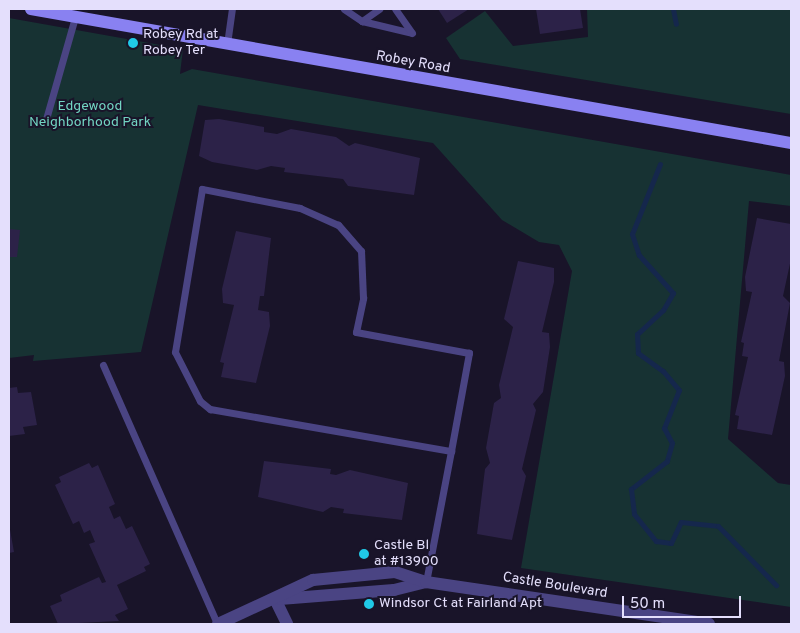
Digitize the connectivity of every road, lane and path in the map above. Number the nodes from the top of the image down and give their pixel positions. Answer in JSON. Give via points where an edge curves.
{"nodes":[{"id":1,"x":30,"y":9,"type":"edge"},
{"id":2,"x":232,"y":9,"type":"edge"},
{"id":3,"x":344,"y":9,"type":"edge"},
{"id":4,"x":379,"y":9,"type":"edge"},
{"id":5,"x":395,"y":9,"type":"edge"},
{"id":6,"x":46,"y":10,"type":"edge"},
{"id":7,"x":75,"y":17,"type":"junction"},
{"id":8,"x":362,"y":21,"type":"junction"},
{"id":9,"x":227,"y":44,"type":"junction"},
{"id":10,"x":46,"y":119,"type":"dead end"},
{"id":11,"x":791,"y":143,"type":"edge"},
{"id":12,"x":103,"y":365,"type":"dead end"},
{"id":13,"x":451,"y":451,"type":"junction"},
{"id":14,"x":426,"y":582,"type":"junction"},
{"id":15,"x":275,"y":599,"type":"junction"},
{"id":16,"x":218,"y":624,"type":"edge"},
{"id":17,"x":287,"y":624,"type":"edge"},
{"id":18,"x":709,"y":624,"type":"edge"}],
"edges":[{"from":1,"to":6,"type":"street","name":"Robey Road"},
{"from":2,"to":9,"type":"lane"},
{"from":3,"to":8,"type":"lane"},
{"from":4,"to":8,"type":"lane"},
{"from":5,"to":8,"type":"lane","via":[[412,33]]},
{"from":6,"to":7,"type":"street","name":"Robey Road"},
{"from":7,"to":9,"type":"street","name":"Robey Road"},
{"from":7,"to":10,"type":"lane"},
{"from":9,"to":11,"type":"street","name":"Robey Road"},
{"from":12,"to":16,"type":"lane"},
{"from":13,"to":13,"type":"lane","via":[[469,353],[356,332],[363,298],[361,251],[338,225],[300,208],[202,189],[175,352],[200,401],[210,409]]},
{"from":13,"to":14,"type":"lane"},
{"from":14,"to":15,"type":"street","name":"Castle Boulevard","via":[[394,590]]},
{"from":14,"to":15,"type":"street","name":"Castle Boulevard","via":[[395,572],[313,580]]},
{"from":14,"to":18,"type":"street","name":"Castle Boulevard"},
{"from":15,"to":16,"type":"street","name":"Castle Boulevard"},
{"from":15,"to":17,"type":"street"}]}
